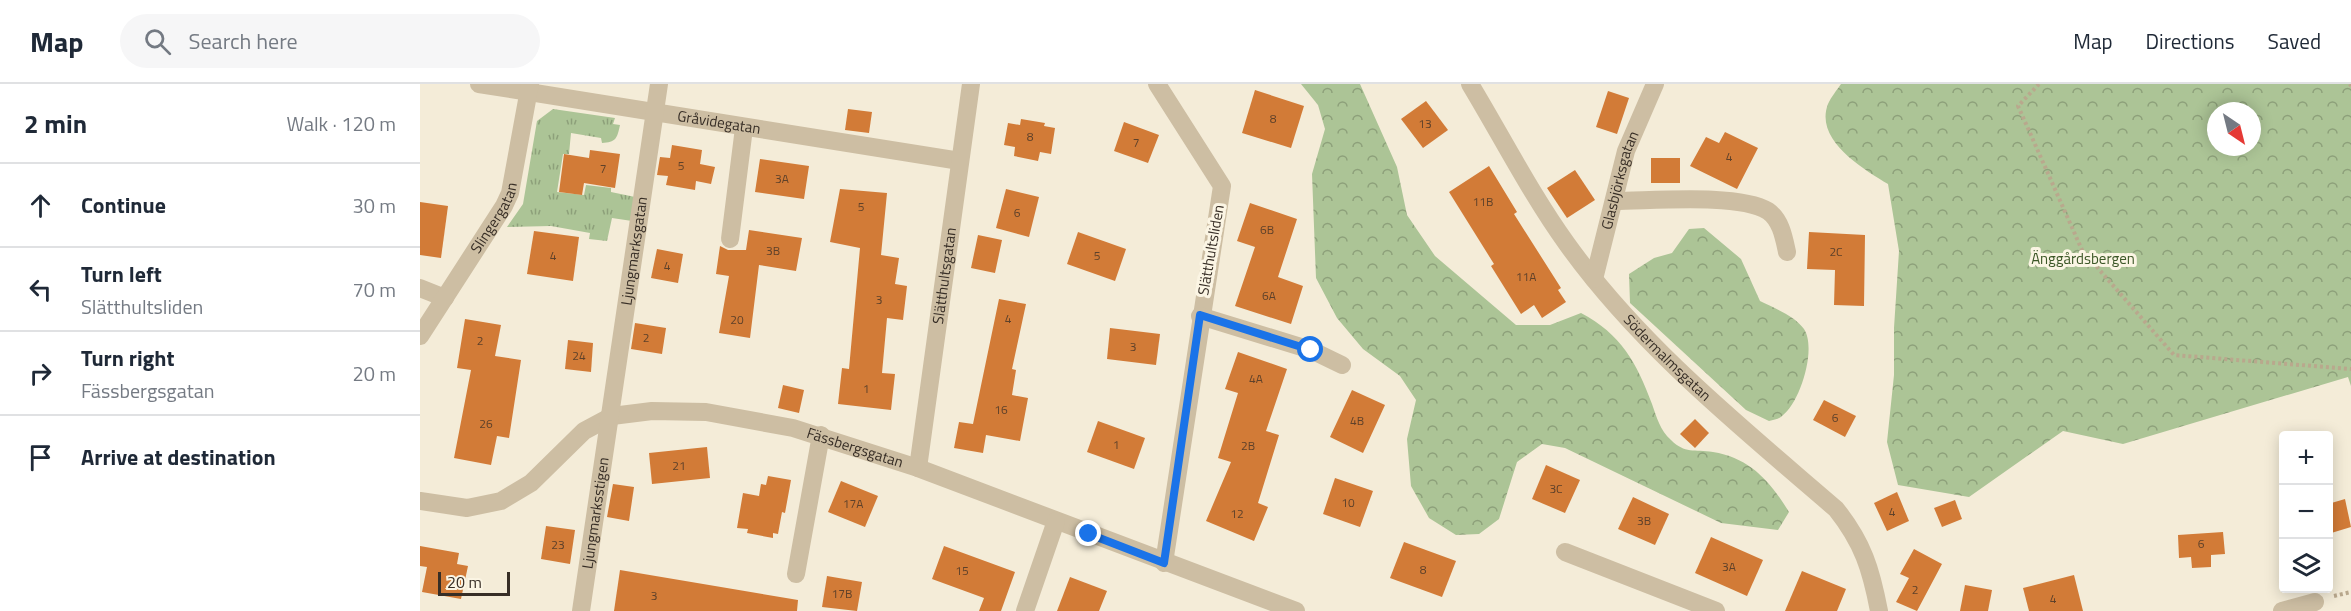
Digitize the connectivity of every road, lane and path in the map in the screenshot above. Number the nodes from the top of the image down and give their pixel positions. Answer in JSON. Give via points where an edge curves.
{"nodes":[{"id":1,"x":479,"y":84,"type":"edge"},
{"id":2,"x":659,"y":84,"type":"edge"},
{"id":3,"x":971,"y":84,"type":"edge"},
{"id":4,"x":1157,"y":84,"type":"edge"},
{"id":5,"x":1470,"y":84,"type":"edge"},
{"id":6,"x":1655,"y":84,"type":"edge"},
{"id":7,"x":2038,"y":84,"type":"edge"},
{"id":8,"x":530,"y":88,"type":"edge"},
{"id":9,"x":654,"y":113,"type":"junction"},
{"id":10,"x":744,"y":128,"type":"junction"},
{"id":11,"x":960,"y":161,"type":"junction"},
{"id":12,"x":1615,"y":201,"type":"junction"},
{"id":13,"x":730,"y":239,"type":"dead end"},
{"id":14,"x":1787,"y":252,"type":"dead end"},
{"id":15,"x":1594,"y":279,"type":"junction"},
{"id":16,"x":420,"y":288,"type":"edge"},
{"id":17,"x":445,"y":298,"type":"junction"},
{"id":18,"x":1200,"y":315,"type":"junction"},
{"id":19,"x":420,"y":336,"type":"edge"},
{"id":20,"x":1342,"y":365,"type":"dead end"},
{"id":21,"x":2351,"y":369,"type":"edge"},
{"id":22,"x":612,"y":417,"type":"junction"},
{"id":23,"x":821,"y":435,"type":"junction"},
{"id":24,"x":918,"y":468,"type":"junction"},
{"id":25,"x":420,"y":501,"type":"edge"},
{"id":26,"x":1056,"y":521,"type":"junction"},
{"id":27,"x":1565,"y":552,"type":"dead end"},
{"id":28,"x":1164,"y":563,"type":"junction"},
{"id":29,"x":796,"y":574,"type":"dead end"},
{"id":30,"x":2315,"y":602,"type":"dead end"},
{"id":31,"x":581,"y":611,"type":"edge"},
{"id":32,"x":1025,"y":611,"type":"edge"},
{"id":33,"x":1296,"y":611,"type":"edge"},
{"id":34,"x":1716,"y":611,"type":"edge"},
{"id":35,"x":1879,"y":611,"type":"edge"},
{"id":36,"x":2282,"y":611,"type":"edge"}],
"edges":[{"from":1,"to":8,"type":"street","name":"Gråvidegatan"},
{"from":2,"to":9,"type":"street","name":"Ljungmarksgatan"},
{"from":3,"to":11,"type":"street","name":"Slätthultsgatan"},
{"from":4,"to":18,"type":"street","name":"Slätthultsliden","via":[[1222,186]]},
{"from":5,"to":15,"type":"street","name":"Södermalmsgatan","via":[[1566,243]]},
{"from":6,"to":12,"type":"street","name":"Glasbjörksgatan","via":[[1626,151]]},
{"from":7,"to":21,"type":"path","via":[[2018,106],[2082,250],[2174,355]]},
{"from":8,"to":9,"type":"street","name":"Gråvidegatan"},
{"from":8,"to":17,"type":"street","name":"Slingergatan","via":[[510,193]]},
{"from":9,"to":10,"type":"street","name":"Gråvidegatan"},
{"from":9,"to":22,"type":"street","name":"Ljungmarksgatan"},
{"from":10,"to":11,"type":"street","name":"Gråvidegatan"},
{"from":10,"to":13,"type":"street"},
{"from":11,"to":24,"type":"street","name":"Slätthultsgatan"},
{"from":12,"to":14,"type":"street","via":[[1732,201],[1754,206],[1776,219]]},
{"from":12,"to":15,"type":"street","name":"Glasbjörksgatan"},
{"from":15,"to":35,"type":"street","name":"Södermalmsgatan","via":[[1686,377],[1836,508],[1863,548]]},
{"from":16,"to":17,"type":"street"},
{"from":17,"to":19,"type":"street","name":"Slingergatan"},
{"from":18,"to":20,"type":"street","via":[[1311,350]]},
{"from":18,"to":28,"type":"street","name":"Slätthultsliden"},
{"from":22,"to":23,"type":"street","name":"Fässbergsgatan","via":[[652,411],[706,412],[742,416]]},
{"from":22,"to":25,"type":"street","name":"Fässbergsgatan","via":[[585,431],[531,483],[501,501],[467,508]]},
{"from":22,"to":31,"type":"street","name":"Ljungmarksstigen"},
{"from":23,"to":24,"type":"street","name":"Fässbergsgatan"},
{"from":23,"to":29,"type":"street"},
{"from":24,"to":26,"type":"street","name":"Fässbergsgatan"},
{"from":26,"to":28,"type":"street","name":"Fässbergsgatan"},
{"from":26,"to":32,"type":"street"},
{"from":27,"to":34,"type":"street"},
{"from":28,"to":33,"type":"street","name":"Fässbergsgatan"},
{"from":30,"to":36,"type":"street"}]}
